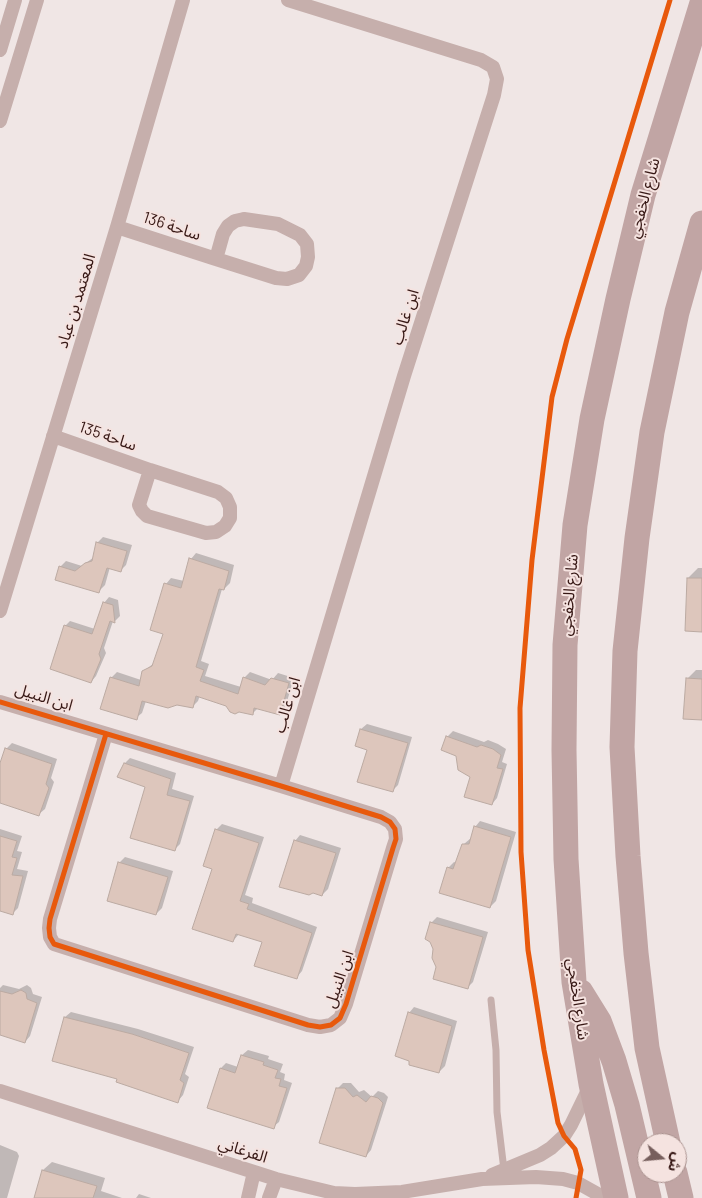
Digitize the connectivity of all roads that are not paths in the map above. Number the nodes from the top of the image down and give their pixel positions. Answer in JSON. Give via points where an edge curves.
{"nodes":[{"id":1,"x":15,"y":0,"type":"edge"},
{"id":2,"x":37,"y":0,"type":"edge"},
{"id":3,"x":183,"y":0,"type":"edge"},
{"id":4,"x":288,"y":0,"type":"edge"},
{"id":5,"x":702,"y":3,"type":"edge"},
{"id":6,"x":2,"y":34,"type":"edge"},
{"id":7,"x":0,"y":50,"type":"edge"},
{"id":8,"x":0,"y":119,"type":"edge"},
{"id":9,"x":702,"y":223,"type":"edge"},
{"id":10,"x":117,"y":227,"type":"junction"},
{"id":11,"x":216,"y":259,"type":"junction"},
{"id":12,"x":53,"y":436,"type":"junction"},
{"id":13,"x":150,"y":470,"type":"junction"},
{"id":14,"x":0,"y":611,"type":"edge"},
{"id":15,"x":0,"y":702,"type":"edge"},
{"id":16,"x":106,"y":734,"type":"junction"},
{"id":17,"x":281,"y":786,"type":"junction"},
{"id":18,"x":574,"y":982,"type":"junction"},
{"id":19,"x":491,"y":1000,"type":"dead end"},
{"id":20,"x":590,"y":1084,"type":"junction"},
{"id":21,"x":0,"y":1091,"type":"edge"},
{"id":22,"x":666,"y":1133,"type":"edge"},
{"id":23,"x":504,"y":1170,"type":"junction"},
{"id":24,"x":254,"y":1172,"type":"junction"},
{"id":25,"x":276,"y":1179,"type":"junction"},
{"id":26,"x":482,"y":1179,"type":"junction"},
{"id":27,"x":677,"y":1183,"type":"edge"},
{"id":28,"x":248,"y":1198,"type":"edge"},
{"id":29,"x":269,"y":1198,"type":"edge"},
{"id":30,"x":605,"y":1198,"type":"edge"},
{"id":31,"x":616,"y":1198,"type":"edge"},
{"id":32,"x":649,"y":1198,"type":"edge"},
{"id":33,"x":680,"y":1198,"type":"edge"}],
"edges":[{"from":1,"to":6,"type":"street"},
{"from":2,"to":8,"type":"street"},
{"from":3,"to":10,"type":"street","name":"المعتمد بن عباد"},
{"from":4,"to":17,"type":"street","name":"ابن غالب","via":[[481,60],[493,67],[497,79]]},
{"from":5,"to":18,"type":"highway","name":"شارع الخفجي","via":[[643,195],[592,419],[575,525],[565,645],[564,750],[566,859]]},
{"from":6,"to":7,"type":"street"},
{"from":9,"to":22,"type":"highway","via":[[677,312],[652,432],[625,651],[622,747],[636,953],[647,1048]]},
{"from":10,"to":11,"type":"street","name":"ساحة 136"},
{"from":10,"to":12,"type":"street","name":"المعتمد بن عباد"},
{"from":11,"to":11,"type":"street","name":"ساحة 136","via":[[287,279],[299,275],[306,266],[307,244],[300,234],[278,224],[244,219],[228,226]]},
{"from":12,"to":13,"type":"street","name":"ساحة 135"},
{"from":12,"to":14,"type":"street","name":"المعتمد بن عباد"},
{"from":13,"to":13,"type":"street","name":"ساحة 135","via":[[218,492],[230,507],[230,518],[225,526],[216,532],[206,533],[147,516],[139,506]]},
{"from":15,"to":16,"type":"street","name":"ابن النبيل"},
{"from":16,"to":17,"type":"street","name":"ابن النبيل"},
{"from":16,"to":17,"type":"street","name":"ابن النبيل","via":[[50,919],[48,928],[54,944],[308,1025],[331,1025],[340,1018],[346,1004],[396,839],[394,829],[381,817]]},
{"from":18,"to":20,"type":"highway","name":"شارع الخفجي"},
{"from":18,"to":32,"type":"highway","via":[[598,1022],[614,1061]]},
{"from":19,"to":23,"type":"lane","via":[[497,1112]]},
{"from":20,"to":23,"type":"street","name":"الفرغاني","via":[[572,1126],[564,1136],[540,1155]]},
{"from":20,"to":31,"type":"highway","name":"شارع الخفجي"},
{"from":21,"to":24,"type":"street","name":"الفرغاني"},
{"from":23,"to":26,"type":"street","name":"الفرغاني"},
{"from":24,"to":25,"type":"street","name":"الفرغاني"},
{"from":24,"to":28,"type":"street"},
{"from":25,"to":26,"type":"street","name":"الفرغاني","via":[[334,1193],[355,1194],[402,1192]]},
{"from":25,"to":29,"type":"street"},
{"from":26,"to":30,"type":"street","name":"الفرغاني","via":[[564,1179]]},
{"from":27,"to":33,"type":"highway"}]}
